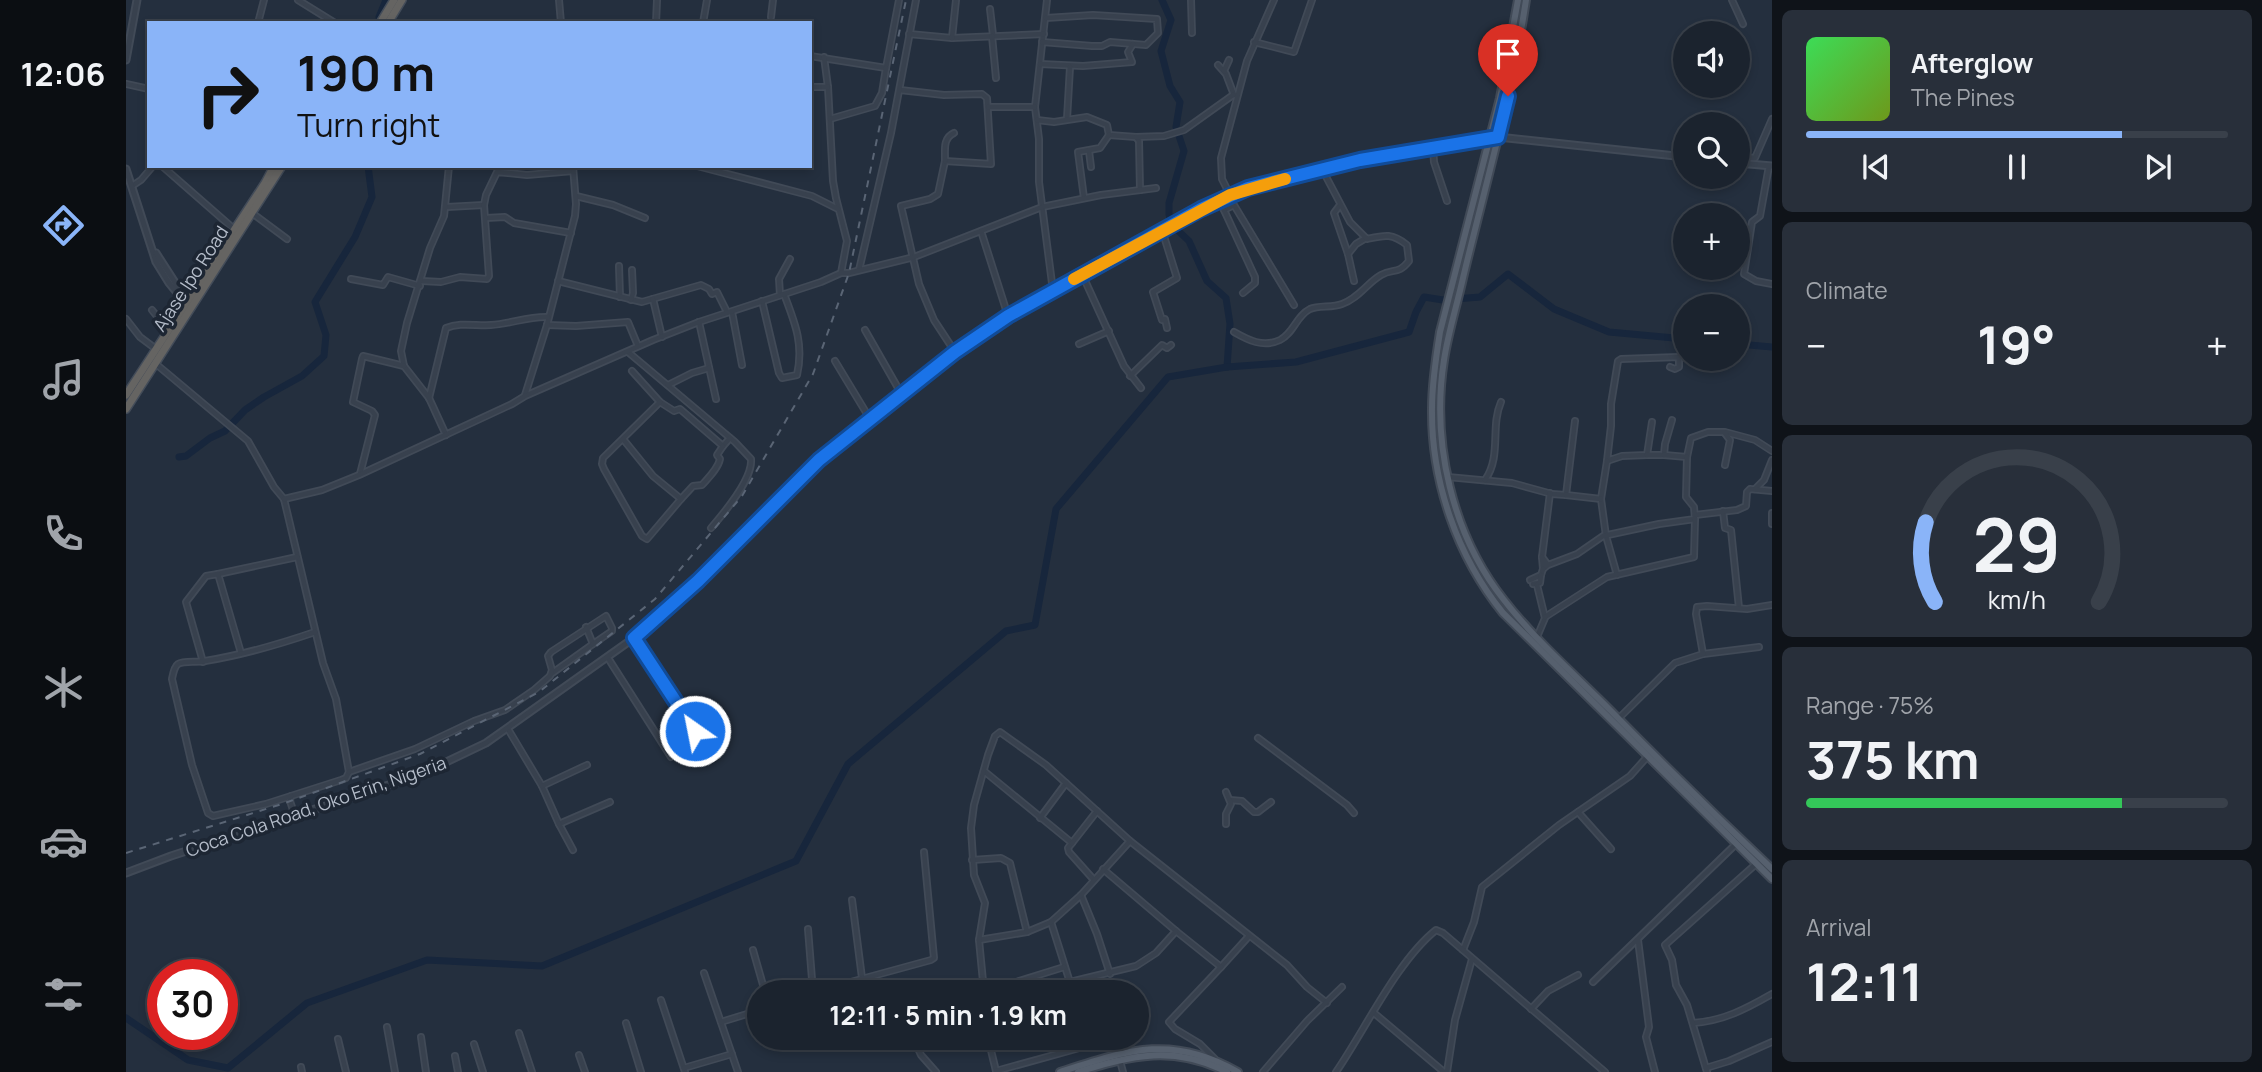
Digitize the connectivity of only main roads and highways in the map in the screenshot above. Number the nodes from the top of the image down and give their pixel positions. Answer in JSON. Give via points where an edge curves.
{"nodes":[{"id":1,"x":394,"y":0,"type":"edge"},
{"id":2,"x":402,"y":0,"type":"edge"},
{"id":3,"x":1518,"y":0,"type":"edge"},
{"id":4,"x":1526,"y":0,"type":"edge"},
{"id":5,"x":385,"y":21,"type":"edge"},
{"id":6,"x":273,"y":168,"type":"edge"},
{"id":7,"x":281,"y":168,"type":"edge"},
{"id":8,"x":1467,"y":248,"type":"junction"},
{"id":9,"x":189,"y":304,"type":"junction"},
{"id":10,"x":153,"y":362,"type":"junction"},
{"id":11,"x":126,"y":395,"type":"edge"},
{"id":12,"x":126,"y":409,"type":"edge"},
{"id":13,"x":1772,"y":869,"type":"edge"},
{"id":14,"x":1772,"y":879,"type":"edge"},
{"id":15,"x":1060,"y":1072,"type":"edge"},
{"id":16,"x":1078,"y":1072,"type":"edge"},
{"id":17,"x":1227,"y":1072,"type":"edge"},
{"id":18,"x":1238,"y":1072,"type":"edge"}],
"edges":[{"from":1,"to":5,"type":"highway"},
{"from":2,"to":5,"type":"highway"},
{"from":3,"to":8,"type":"main road"},
{"from":4,"to":8,"type":"main road","via":[[1498,137]]},
{"from":6,"to":9,"type":"highway","name":"Ajase Ipo Road"},
{"from":7,"to":9,"type":"highway","name":"Ajase Ipo Road"},
{"from":8,"to":13,"type":"main road","via":[[1444,360],[1441,432],[1451,493],[1481,566],[1537,637]]},
{"from":8,"to":14,"type":"main road","via":[[1440,332],[1433,382],[1433,432],[1442,491],[1461,544],[1503,613]]},
{"from":9,"to":10,"type":"highway","name":"Ajase Ipo Road"},
{"from":9,"to":10,"type":"highway","name":"Ajase Ipo Road","via":[[156,349]]},
{"from":10,"to":11,"type":"highway","name":"Ajase Ipo Road"},
{"from":10,"to":12,"type":"highway","name":"Ajase Ipo Road"},
{"from":15,"to":18,"type":"main road","via":[[1157,1048],[1192,1053]]},
{"from":16,"to":17,"type":"main road","via":[[1142,1055],[1169,1054]]}]}
